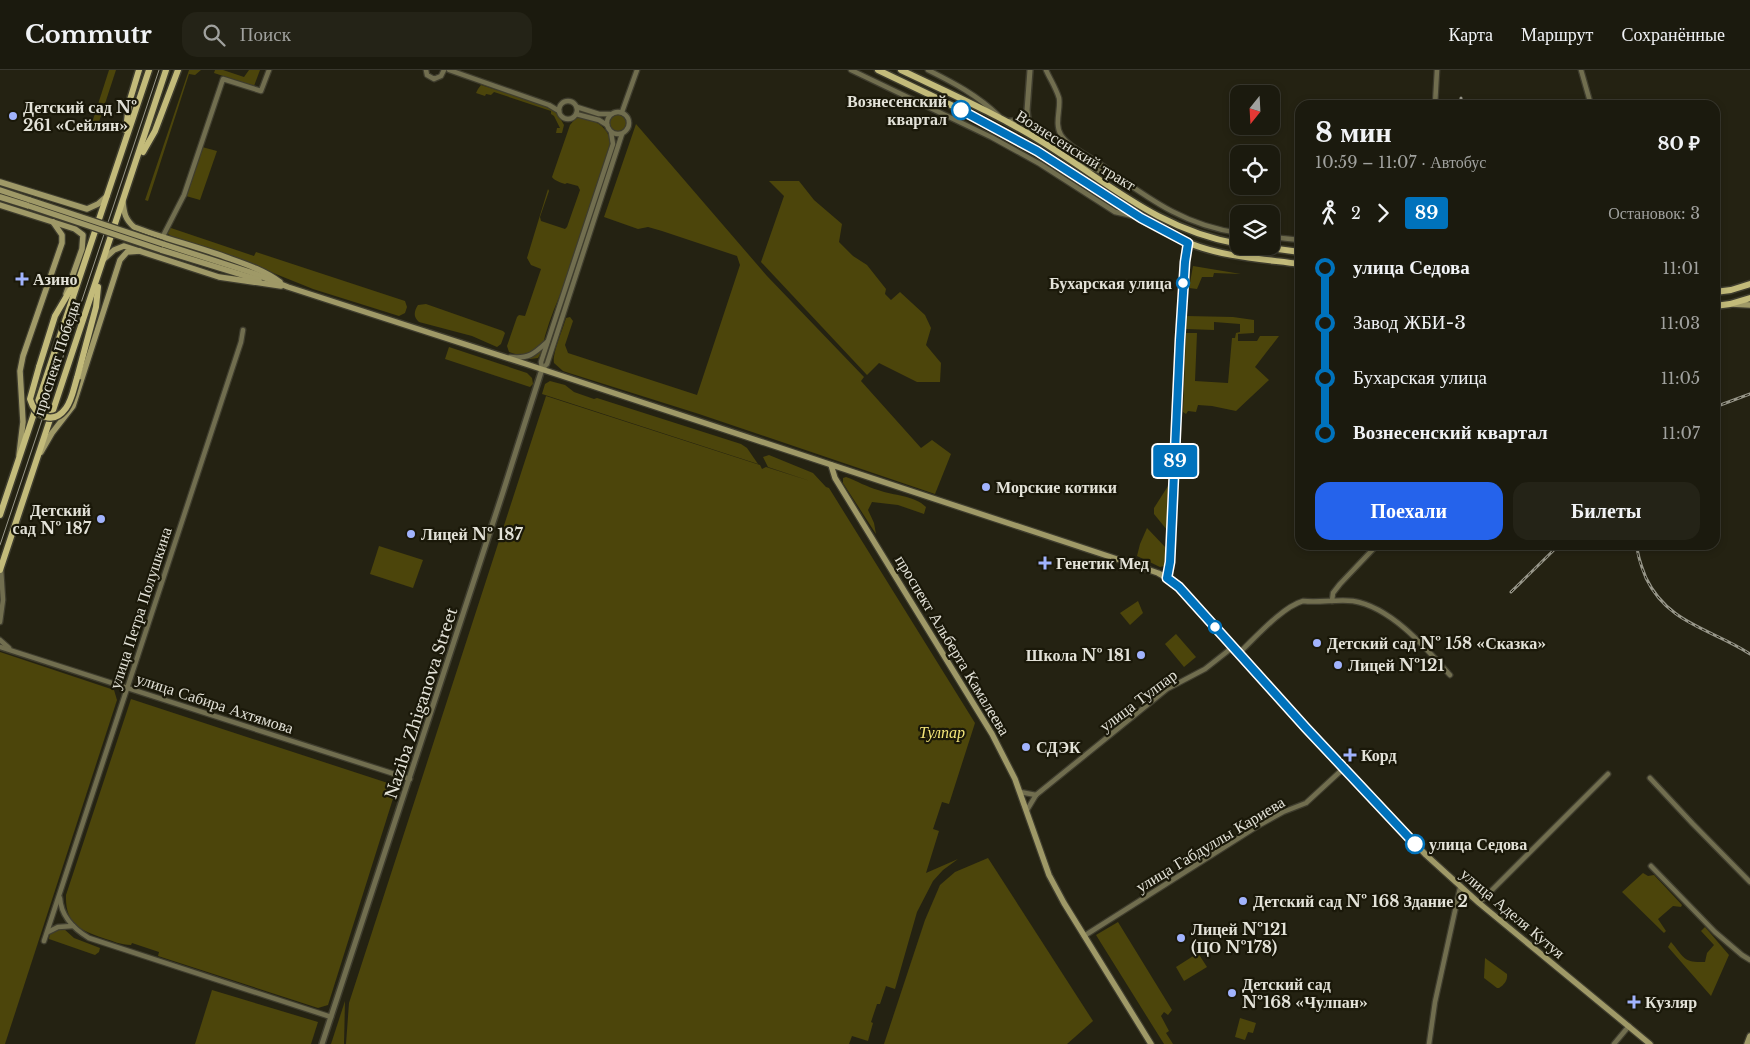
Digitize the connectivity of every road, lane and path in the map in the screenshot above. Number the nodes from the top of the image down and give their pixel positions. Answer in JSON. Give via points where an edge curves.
{"nodes":[{"id":1,"x":139,"y":70,"type":"edge"},
{"id":2,"x":149,"y":70,"type":"edge"},
{"id":3,"x":166,"y":70,"type":"edge"},
{"id":4,"x":178,"y":70,"type":"edge"},
{"id":5,"x":269,"y":70,"type":"edge"},
{"id":6,"x":426,"y":70,"type":"edge"},
{"id":7,"x":637,"y":70,"type":"edge"},
{"id":8,"x":851,"y":70,"type":"edge"},
{"id":9,"x":878,"y":70,"type":"edge"},
{"id":10,"x":902,"y":70,"type":"edge"},
{"id":11,"x":928,"y":70,"type":"edge"},
{"id":12,"x":1030,"y":70,"type":"edge"},
{"id":13,"x":1046,"y":70,"type":"edge"},
{"id":14,"x":1437,"y":70,"type":"edge"},
{"id":15,"x":1581,"y":70,"type":"edge"},
{"id":16,"x":451,"y":71,"type":"edge"},
{"id":17,"x":443,"y":72,"type":"edge"},
{"id":18,"x":1435,"y":100,"type":"edge"},
{"id":19,"x":1590,"y":100,"type":"edge"},
{"id":20,"x":563,"y":103,"type":"junction"},
{"id":21,"x":549,"y":104,"type":"junction"},
{"id":22,"x":577,"y":107,"type":"junction"},
{"id":23,"x":559,"y":111,"type":"junction"},
{"id":24,"x":1027,"y":111,"type":"junction"},
{"id":25,"x":622,"y":112,"type":"junction"},
{"id":26,"x":576,"y":114,"type":"junction"},
{"id":27,"x":612,"y":114,"type":"junction"},
{"id":28,"x":1006,"y":122,"type":"junction"},
{"id":29,"x":607,"y":126,"type":"junction"},
{"id":30,"x":611,"y":132,"type":"junction"},
{"id":31,"x":622,"y":134,"type":"junction"},
{"id":32,"x":1030,"y":135,"type":"junction"},
{"id":33,"x":122,"y":151,"type":"junction"},
{"id":34,"x":1073,"y":162,"type":"junction"},
{"id":35,"x":136,"y":164,"type":"junction"},
{"id":36,"x":1118,"y":178,"type":"junction"},
{"id":37,"x":0,"y":182,"type":"edge"},
{"id":38,"x":0,"y":190,"type":"edge"},
{"id":39,"x":107,"y":196,"type":"junction"},
{"id":40,"x":0,"y":197,"type":"edge"},
{"id":41,"x":123,"y":202,"type":"junction"},
{"id":42,"x":30,"y":203,"type":"junction"},
{"id":43,"x":0,"y":205,"type":"edge"},
{"id":44,"x":1141,"y":218,"type":"junction"},
{"id":45,"x":53,"y":222,"type":"junction"},
{"id":46,"x":1230,"y":232,"type":"edge"},
{"id":47,"x":163,"y":236,"type":"junction"},
{"id":48,"x":1280,"y":238,"type":"edge"},
{"id":49,"x":1295,"y":239,"type":"edge"},
{"id":50,"x":1230,"y":242,"type":"edge"},
{"id":51,"x":1188,"y":243,"type":"junction"},
{"id":52,"x":1280,"y":249,"type":"edge"},
{"id":53,"x":140,"y":251,"type":"junction"},
{"id":54,"x":1295,"y":251,"type":"edge"},
{"id":55,"x":104,"y":259,"type":"junction"},
{"id":56,"x":1295,"y":263,"type":"edge"},
{"id":57,"x":83,"y":268,"type":"junction"},
{"id":58,"x":99,"y":273,"type":"junction"},
{"id":59,"x":1750,"y":284,"type":"edge"},
{"id":60,"x":288,"y":287,"type":"junction"},
{"id":61,"x":1720,"y":291,"type":"edge"},
{"id":62,"x":1750,"y":298,"type":"edge"},
{"id":63,"x":1730,"y":304,"type":"junction"},
{"id":64,"x":61,"y":305,"type":"junction"},
{"id":65,"x":1720,"y":305,"type":"edge"},
{"id":66,"x":1750,"y":305,"type":"edge"},
{"id":67,"x":243,"y":330,"type":"dead end"},
{"id":68,"x":548,"y":341,"type":"junction"},
{"id":69,"x":500,"y":356,"type":"junction"},
{"id":70,"x":542,"y":369,"type":"junction"},
{"id":71,"x":19,"y":459,"type":"junction"},
{"id":72,"x":36,"y":460,"type":"junction"},
{"id":73,"x":831,"y":465,"type":"junction"},
{"id":74,"x":0,"y":515,"type":"edge"},
{"id":75,"x":1372,"y":550,"type":"edge"},
{"id":76,"x":0,"y":569,"type":"edge"},
{"id":77,"x":1167,"y":578,"type":"junction"},
{"id":78,"x":1332,"y":602,"type":"junction"},
{"id":79,"x":0,"y":622,"type":"edge"},
{"id":80,"x":0,"y":640,"type":"edge"},
{"id":81,"x":1233,"y":646,"type":"junction"},
{"id":82,"x":0,"y":647,"type":"edge"},
{"id":83,"x":12,"y":650,"type":"junction"},
{"id":84,"x":1239,"y":653,"type":"junction"},
{"id":85,"x":1450,"y":676,"type":"dead end"},
{"id":86,"x":127,"y":688,"type":"junction"},
{"id":87,"x":1344,"y":768,"type":"junction"},
{"id":88,"x":1608,"y":774,"type":"dead end"},
{"id":89,"x":1650,"y":778,"type":"dead end"},
{"id":90,"x":410,"y":779,"type":"junction"},
{"id":91,"x":1020,"y":792,"type":"junction"},
{"id":92,"x":1036,"y":795,"type":"junction"},
{"id":93,"x":1027,"y":810,"type":"junction"},
{"id":94,"x":1651,"y":866,"type":"dead end"},
{"id":95,"x":1750,"y":882,"type":"edge"},
{"id":96,"x":1460,"y":888,"type":"junction"},
{"id":97,"x":60,"y":895,"type":"junction"},
{"id":98,"x":1479,"y":904,"type":"junction"},
{"id":99,"x":73,"y":926,"type":"junction"},
{"id":100,"x":47,"y":933,"type":"junction"},
{"id":101,"x":1084,"y":936,"type":"junction"},
{"id":102,"x":44,"y":941,"type":"dead end"},
{"id":103,"x":1750,"y":960,"type":"edge"},
{"id":104,"x":331,"y":1017,"type":"junction"},
{"id":105,"x":1629,"y":1026,"type":"junction"},
{"id":106,"x":1750,"y":1036,"type":"edge"},
{"id":107,"x":322,"y":1044,"type":"edge"},
{"id":108,"x":1151,"y":1044,"type":"edge"},
{"id":109,"x":1429,"y":1044,"type":"edge"},
{"id":110,"x":1614,"y":1044,"type":"edge"},
{"id":111,"x":1650,"y":1044,"type":"edge"},
{"id":112,"x":1747,"y":1044,"type":"edge"}],
"edges":[{"from":1,"to":33,"type":"main road","via":[[129,103]]},
{"from":2,"to":33,"type":"main road"},
{"from":3,"to":35,"type":"main road","name":"проспект Победы"},
{"from":4,"to":35,"type":"main road","via":[[155,131]]},
{"from":5,"to":47,"type":"street","via":[[261,91],[223,79],[184,195]]},
{"from":6,"to":17,"type":"street","via":[[427,75],[434,79]]},
{"from":7,"to":25,"type":"street"},
{"from":8,"to":44,"type":"street","via":[[991,137],[1115,212]]},
{"from":9,"to":44,"type":"main road","name":"Вознесенский тракт","via":[[1045,156]]},
{"from":10,"to":28,"type":"main road","name":"Вознесенский тракт"},
{"from":11,"to":28,"type":"street","via":[[970,92]]},
{"from":12,"to":24,"type":"street"},
{"from":13,"to":36,"type":"street","via":[[1059,99],[1060,133],[1070,144]]},
{"from":14,"to":18,"type":"street"},
{"from":15,"to":19,"type":"street"},
{"from":16,"to":17,"type":"street"},
{"from":16,"to":21,"type":"street"},
{"from":20,"to":21,"type":"street"},
{"from":20,"to":22,"type":"street","via":[[571,102]]},
{"from":20,"to":23,"type":"street"},
{"from":21,"to":23,"type":"street"},
{"from":22,"to":26,"type":"street"},
{"from":22,"to":27,"type":"street","via":[[599,114]]},
{"from":23,"to":26,"type":"street","via":[[566,119]]},
{"from":24,"to":28,"type":"street","via":[[1020,120]]},
{"from":24,"to":32,"type":"street"},
{"from":25,"to":27,"type":"street"},
{"from":25,"to":31,"type":"street","via":[[629,123]]},
{"from":26,"to":29,"type":"street","via":[[599,120]]},
{"from":27,"to":29,"type":"street"},
{"from":28,"to":32,"type":"main road","name":"Вознесенский тракт"},
{"from":29,"to":30,"type":"street"},
{"from":30,"to":31,"type":"street"},
{"from":30,"to":68,"type":"street","via":[[613,144]]},
{"from":31,"to":70,"type":"street","via":[[550,358]]},
{"from":32,"to":34,"type":"main road","name":"Вознесенский тракт"},
{"from":33,"to":39,"type":"main road"},
{"from":34,"to":36,"type":"street"},
{"from":34,"to":50,"type":"main road","name":"Вознесенский тракт","via":[[1171,224]]},
{"from":35,"to":41,"type":"main road","name":"проспект Победы"},
{"from":36,"to":46,"type":"street","via":[[1183,218]]},
{"from":37,"to":39,"type":"main road","via":[[87,209]]},
{"from":38,"to":42,"type":"main road"},
{"from":39,"to":57,"type":"main road"},
{"from":40,"to":42,"type":"main road"},
{"from":41,"to":47,"type":"main road","via":[[128,222]]},
{"from":41,"to":55,"type":"main road","name":"проспект Победы"},
{"from":42,"to":60,"type":"main road","bridge":true},
{"from":43,"to":45,"type":"main road"},
{"from":44,"to":51,"type":"main road","name":"Вознесенский тракт"},
{"from":45,"to":64,"type":"main road","via":[[80,232],[84,241]]},
{"from":45,"to":71,"type":"main road","via":[[62,236],[62,243],[20,371],[23,422]]},
{"from":47,"to":60,"type":"main road","via":[[250,266]]},
{"from":48,"to":49,"type":"street"},
{"from":51,"to":56,"type":"main road","name":"Вознесенский тракт","via":[[1214,252]]},
{"from":51,"to":77,"type":"street"},
{"from":52,"to":54,"type":"main road"},
{"from":53,"to":55,"type":"main road","via":[[118,247]]},
{"from":53,"to":60,"type":"main road","via":[[219,277]]},
{"from":53,"to":72,"type":"main road","via":[[127,252],[120,260],[73,406]]},
{"from":55,"to":58,"type":"main road","name":"проспект Победы"},
{"from":57,"to":64,"type":"main road"},
{"from":57,"to":71,"type":"main road","name":"проспект Победы"},
{"from":58,"to":64,"type":"main road","bridge":true,"via":[[96,307],[67,407],[59,415],[44,417],[36,412],[30,399]]},
{"from":58,"to":72,"type":"main road","name":"проспект Победы"},
{"from":59,"to":61,"type":"main road"},
{"from":60,"to":69,"type":"main road"},
{"from":62,"to":63,"type":"main road"},
{"from":63,"to":65,"type":"main road"},
{"from":63,"to":66,"type":"main road"},
{"from":67,"to":86,"type":"street","name":"улица Петра Полушкина"},
{"from":68,"to":69,"type":"street","via":[[523,358]]},
{"from":68,"to":70,"type":"street"},
{"from":69,"to":70,"type":"main road"},
{"from":70,"to":73,"type":"main road"},
{"from":70,"to":90,"type":"street","name":"Naziba Zhiganova Street"},
{"from":71,"to":74,"type":"main road","name":"проспект Победы"},
{"from":72,"to":76,"type":"main road","name":"проспект Победы"},
{"from":73,"to":77,"type":"main road","name":"улица Аделя Кутуя"},
{"from":73,"to":91,"type":"main road","name":"проспект Альберта Камалеева","via":[[835,478],[992,734]]},
{"from":75,"to":78,"type":"street","via":[[1340,584]]},
{"from":76,"to":79,"type":"street","via":[[4,600]]},
{"from":77,"to":81,"type":"main road","name":"улица Аделя Кутуя"},
{"from":78,"to":84,"type":"street","via":[[1296,603]]},
{"from":78,"to":85,"type":"street","via":[[1354,601],[1390,618],[1424,647]]},
{"from":80,"to":83,"type":"street","name":"улица Сабира Ахтямова"},
{"from":81,"to":84,"type":"main road","name":"улица Аделя Кутуя"},
{"from":81,"to":92,"type":"street","name":"улица Тулпар","via":[[1204,669],[1170,687]]},
{"from":82,"to":83,"type":"street","name":"улица Сабира Ахтямова"},
{"from":83,"to":86,"type":"street","name":"улица Сабира Ахтямова"},
{"from":84,"to":87,"type":"main road","name":"улица Аделя Кутуя"},
{"from":86,"to":90,"type":"street","name":"улица Сабира Ахтямова"},
{"from":86,"to":97,"type":"street","name":"улица Петра Полушкина"},
{"from":87,"to":96,"type":"main road","name":"улица Аделя Кутуя"},
{"from":87,"to":101,"type":"street","name":"улица Габдуллы Кариева","via":[[1306,803],[1257,827]]},
{"from":88,"to":98,"type":"street"},
{"from":89,"to":95,"type":"street"},
{"from":90,"to":104,"type":"street","name":"Naziba Zhiganova Street"},
{"from":91,"to":92,"type":"street"},
{"from":91,"to":93,"type":"main road","name":"проспект Альберта Камалеева"},
{"from":92,"to":93,"type":"street","name":"улица Тулпар"},
{"from":93,"to":101,"type":"main road","name":"проспект Альберта Камалеева","via":[[1049,875]]},
{"from":94,"to":103,"type":"street","via":[[1715,932]]},
{"from":96,"to":98,"type":"main road","name":"улица Аделя Кутуя"},
{"from":96,"to":109,"type":"street"},
{"from":97,"to":99,"type":"street","via":[[60,906]]},
{"from":97,"to":100,"type":"street","name":"улица Петра Полушкина"},
{"from":98,"to":105,"type":"main road","name":"улица Аделя Кутуя"},
{"from":99,"to":100,"type":"street","via":[[58,927]]},
{"from":99,"to":104,"type":"street","via":[[89,938]]},
{"from":100,"to":102,"type":"street","name":"улица Петра Полушкина"},
{"from":101,"to":108,"type":"main road","name":"проспект Альберта Камалеева"},
{"from":104,"to":107,"type":"street","name":"Naziba Zhiganova Street"},
{"from":105,"to":110,"type":"street"},
{"from":105,"to":111,"type":"main road","name":"улица Аделя Кутуя"},
{"from":106,"to":112,"type":"main road"}]}
